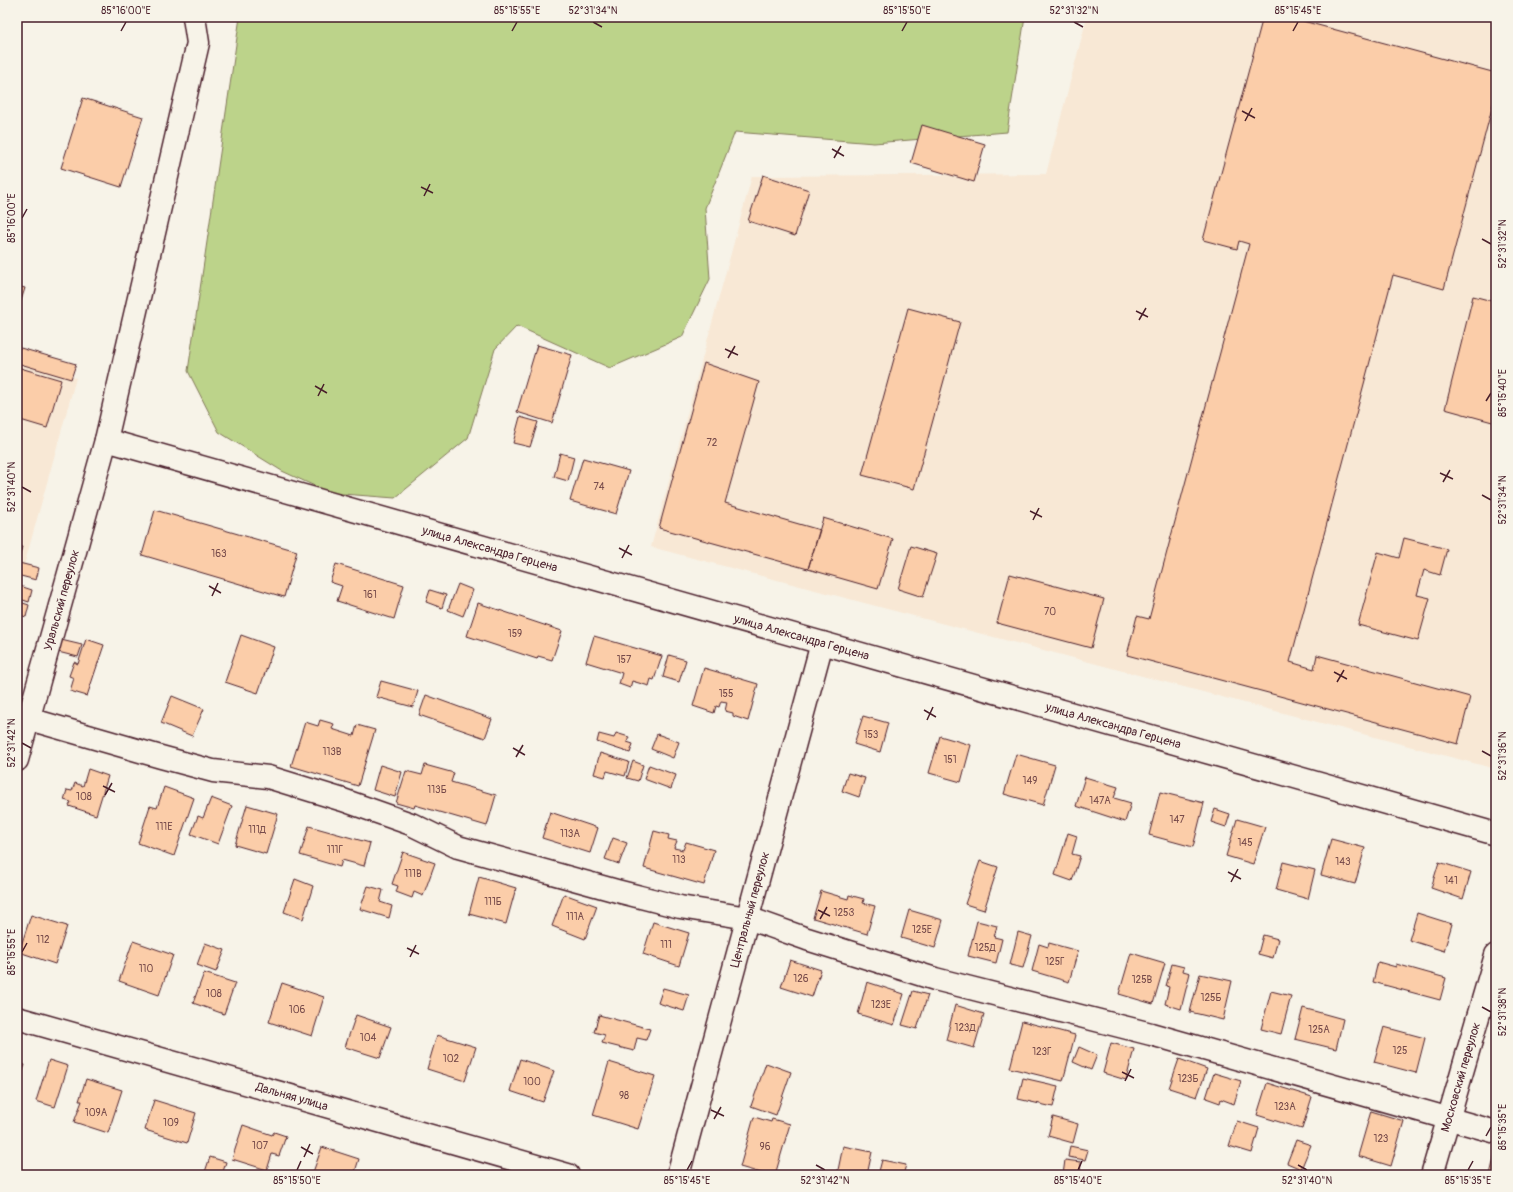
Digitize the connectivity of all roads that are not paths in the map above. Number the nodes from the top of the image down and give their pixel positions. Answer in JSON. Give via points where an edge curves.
{"nodes":[{"id":1,"x":194,"y":17,"type":"edge"},
{"id":2,"x":106,"y":440,"type":"junction"},
{"id":3,"x":822,"y":643,"type":"junction"},
{"id":4,"x":29,"y":719,"type":"junction"},
{"id":5,"x":17,"y":760,"type":"edge"},
{"id":6,"x":1496,"y":834,"type":"edge"},
{"id":7,"x":748,"y":918,"type":"junction"},
{"id":8,"x":1496,"y":955,"type":"edge"},
{"id":9,"x":17,"y":1018,"type":"edge"},
{"id":10,"x":1448,"y":1120,"type":"junction"},
{"id":11,"x":1496,"y":1132,"type":"edge"},
{"id":12,"x":568,"y":1175,"type":"edge"},
{"id":13,"x":678,"y":1175,"type":"edge"},
{"id":14,"x":1432,"y":1175,"type":"edge"}],
"edges":[{"from":1,"to":2,"type":"street","name":"Уральский переулок","via":[[198,43]]},
{"from":2,"to":3,"type":"street","name":"улица Александра Герцена"},
{"from":2,"to":4,"type":"street","name":"Уральский переулок"},
{"from":3,"to":6,"type":"street","name":"улица Александра Герцена"},
{"from":3,"to":7,"type":"street","name":"Центральный переулок"},
{"from":4,"to":5,"type":"street","name":"Уральский переулок"},
{"from":4,"to":7,"type":"street","via":[[213,771],[268,777],[389,816],[458,847],[680,907]]},
{"from":7,"to":10,"type":"street","via":[[935,979],[1151,1034]]},
{"from":7,"to":13,"type":"street","name":"Центральный переулок"},
{"from":8,"to":10,"type":"street","name":"Московский переулок"},
{"from":9,"to":12,"type":"street","name":"Дальняя улица"},
{"from":10,"to":11,"type":"street"},
{"from":10,"to":14,"type":"street","name":"Московский переулок"}]}
